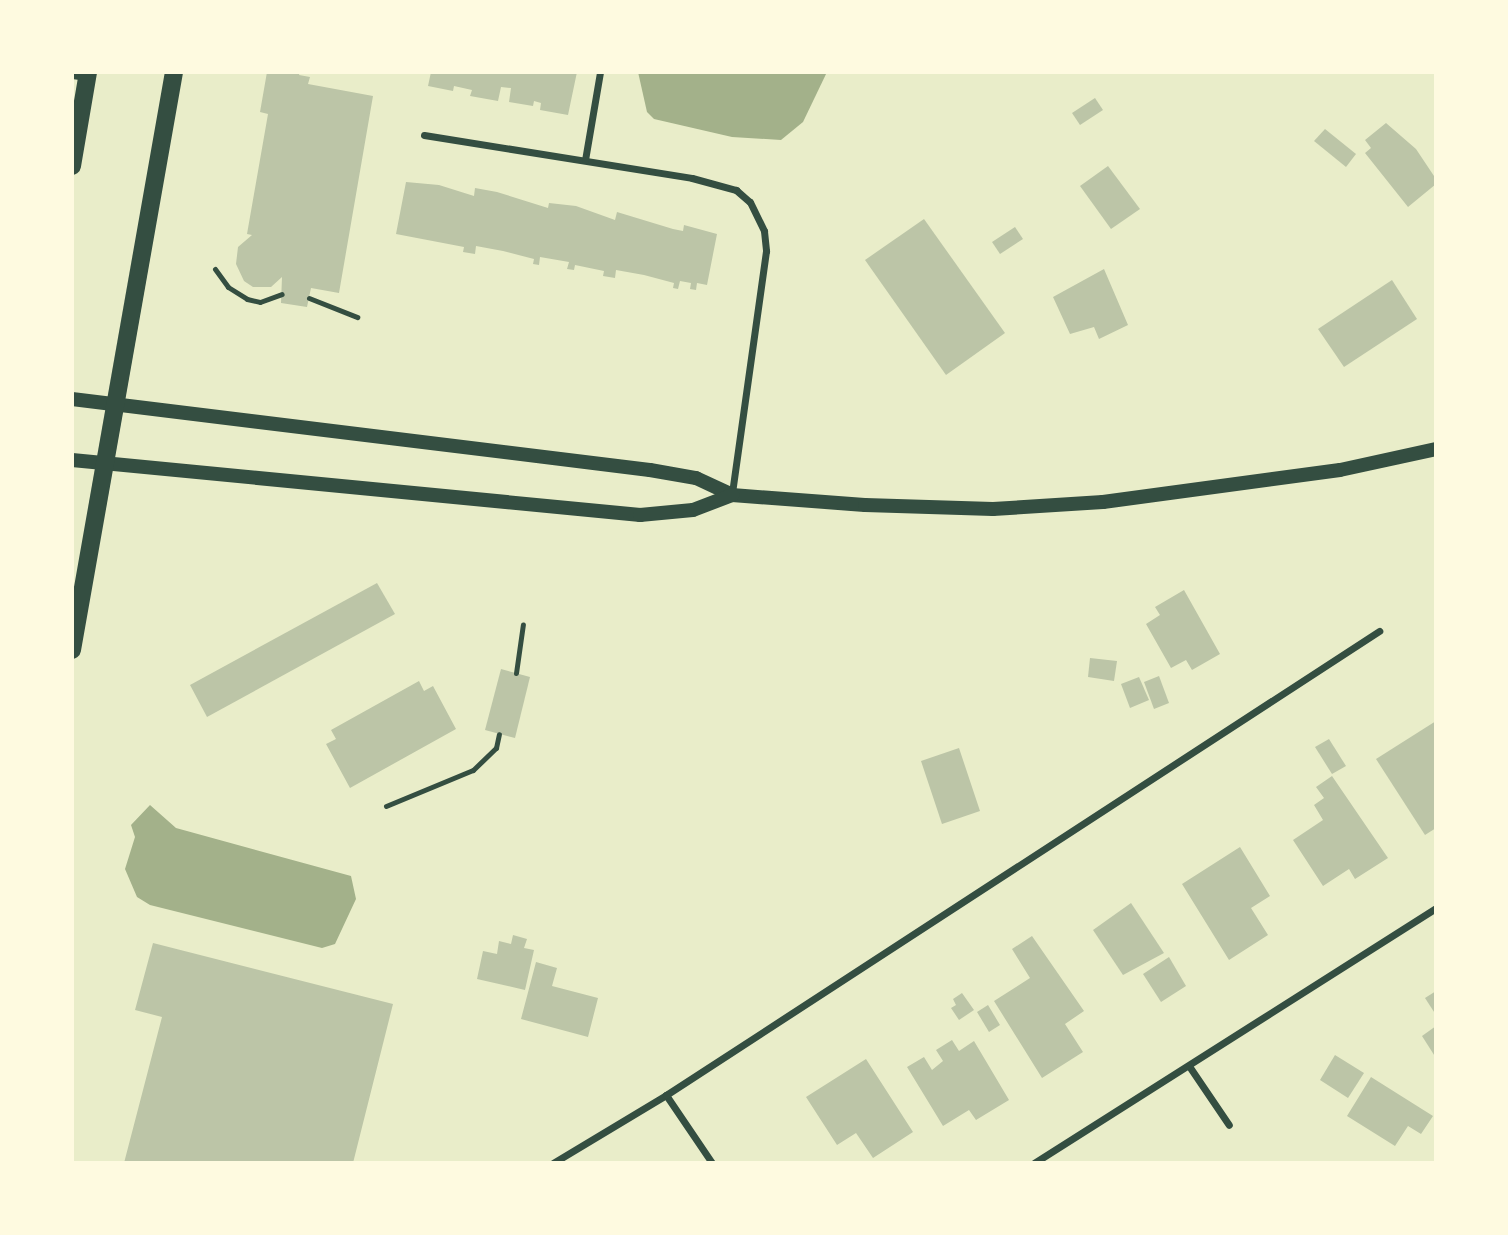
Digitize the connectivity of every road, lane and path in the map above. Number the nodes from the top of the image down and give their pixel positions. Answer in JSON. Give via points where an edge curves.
{"nodes":[{"id":1,"x":174,"y":72,"type":"edge"},
{"id":2,"x":600,"y":72,"type":"edge"},
{"id":3,"x":83,"y":74,"type":"edge"},
{"id":4,"x":424,"y":135,"type":"dead end"},
{"id":5,"x":585,"y":160,"type":"junction"},
{"id":6,"x":72,"y":166,"type":"edge"},
{"id":7,"x":215,"y":269,"type":"dead end"},
{"id":8,"x":282,"y":295,"type":"dead end"},
{"id":9,"x":309,"y":298,"type":"dead end"},
{"id":10,"x":357,"y":317,"type":"dead end"},
{"id":11,"x":72,"y":399,"type":"edge"},
{"id":12,"x":114,"y":404,"type":"junction"},
{"id":13,"x":1436,"y":449,"type":"edge"},
{"id":14,"x":72,"y":460,"type":"edge"},
{"id":15,"x":104,"y":464,"type":"junction"},
{"id":16,"x":732,"y":495,"type":"junction"},
{"id":17,"x":523,"y":624,"type":"dead end"},
{"id":18,"x":1379,"y":631,"type":"dead end"},
{"id":19,"x":72,"y":650,"type":"edge"},
{"id":20,"x":516,"y":673,"type":"dead end"},
{"id":21,"x":499,"y":734,"type":"dead end"},
{"id":22,"x":386,"y":806,"type":"dead end"},
{"id":23,"x":1436,"y":908,"type":"edge"},
{"id":24,"x":1189,"y":1066,"type":"junction"},
{"id":25,"x":666,"y":1095,"type":"junction"},
{"id":26,"x":1229,"y":1125,"type":"dead end"},
{"id":27,"x":552,"y":1163,"type":"edge"},
{"id":28,"x":712,"y":1163,"type":"edge"},
{"id":29,"x":1034,"y":1163,"type":"edge"}],
"edges":[{"from":1,"to":12,"type":"main road"},
{"from":2,"to":5,"type":"street"},
{"from":3,"to":6,"type":"main road"},
{"from":4,"to":5,"type":"street"},
{"from":5,"to":16,"type":"street","via":[[727,187],[744,194],[761,220],[766,251]]},
{"from":7,"to":8,"type":"lane","via":[[228,287],[247,299],[260,302]]},
{"from":9,"to":10,"type":"lane"},
{"from":11,"to":12,"type":"main road"},
{"from":12,"to":15,"type":"main road"},
{"from":12,"to":16,"type":"main road","via":[[650,470],[696,478]]},
{"from":13,"to":16,"type":"main road","via":[[1273,481],[1103,502],[992,509]]},
{"from":14,"to":15,"type":"main road"},
{"from":15,"to":16,"type":"main road","via":[[640,515],[693,510]]},
{"from":15,"to":19,"type":"main road"},
{"from":17,"to":20,"type":"lane"},
{"from":18,"to":25,"type":"street"},
{"from":21,"to":22,"type":"lane","via":[[496,748],[473,770]]},
{"from":23,"to":24,"type":"street"},
{"from":24,"to":26,"type":"street"},
{"from":24,"to":29,"type":"street"},
{"from":25,"to":27,"type":"street"},
{"from":25,"to":28,"type":"street"}]}
